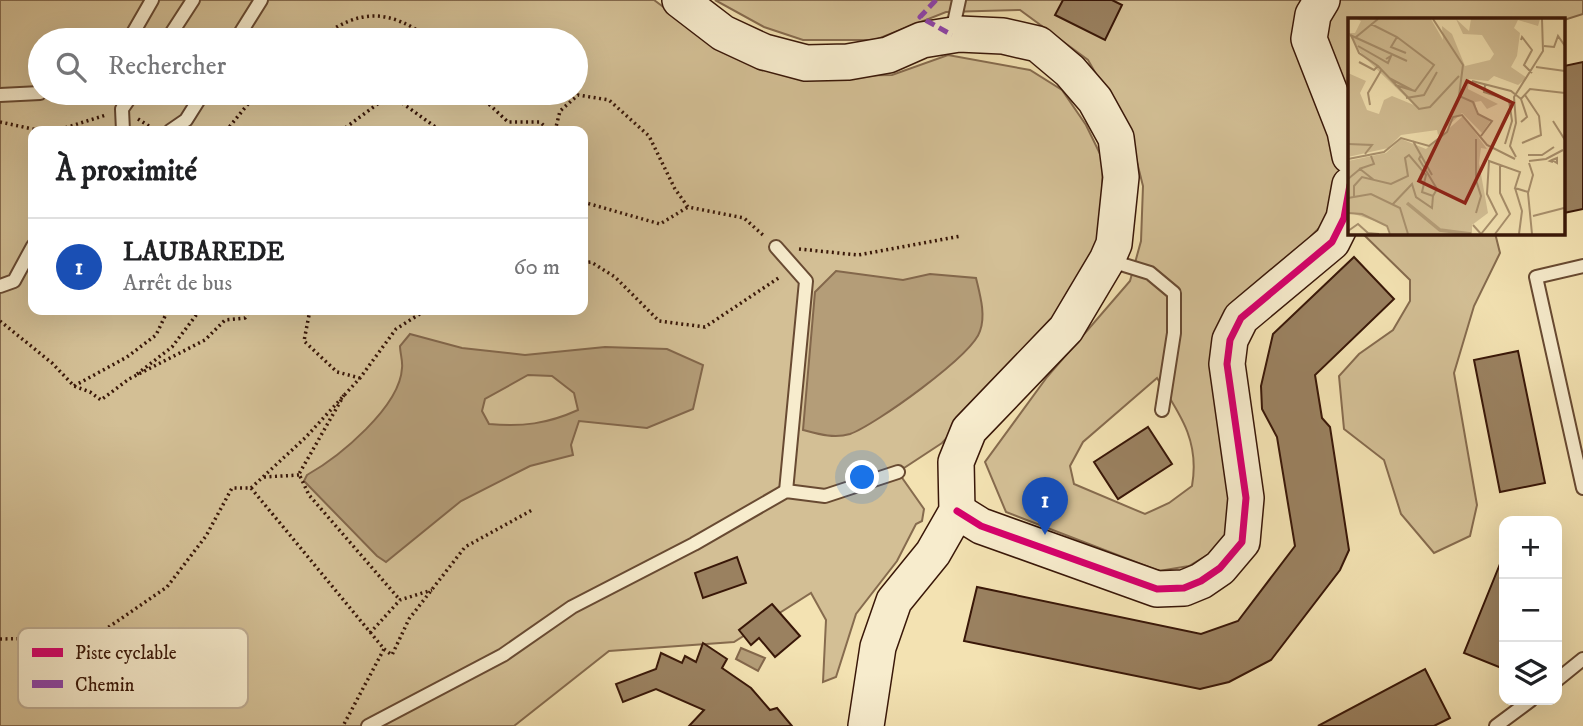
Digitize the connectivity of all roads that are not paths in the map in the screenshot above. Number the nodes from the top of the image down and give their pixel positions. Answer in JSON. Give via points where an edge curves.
{"nodes":[{"id":1,"x":152,"y":0,"type":"edge"},
{"id":2,"x":193,"y":0,"type":"edge"},
{"id":3,"x":261,"y":0,"type":"edge"},
{"id":4,"x":680,"y":0,"type":"edge"},
{"id":5,"x":959,"y":0,"type":"edge"},
{"id":6,"x":1322,"y":0,"type":"edge"},
{"id":7,"x":136,"y":28,"type":"edge"},
{"id":8,"x":175,"y":28,"type":"edge"},
{"id":9,"x":244,"y":28,"type":"edge"},
{"id":10,"x":951,"y":36,"type":"junction"},
{"id":11,"x":28,"y":93,"type":"edge"},
{"id":12,"x":0,"y":94,"type":"edge"},
{"id":13,"x":125,"y":105,"type":"edge"},
{"id":14,"x":195,"y":105,"type":"edge"},
{"id":15,"x":122,"y":126,"type":"edge"},
{"id":16,"x":177,"y":126,"type":"edge"},
{"id":17,"x":1348,"y":146,"type":"edge"},
{"id":18,"x":1348,"y":195,"type":"edge"},
{"id":19,"x":776,"y":247,"type":"road end"},
{"id":20,"x":28,"y":255,"type":"edge"},
{"id":21,"x":1107,"y":260,"type":"junction"},
{"id":22,"x":1583,"y":266,"type":"edge"},
{"id":23,"x":0,"y":286,"type":"edge"},
{"id":24,"x":1162,"y":410,"type":"dead end"},
{"id":25,"x":898,"y":472,"type":"dead end"},
{"id":26,"x":1583,"y":488,"type":"edge"},
{"id":27,"x":786,"y":491,"type":"junction"},
{"id":28,"x":957,"y":511,"type":"junction"},
{"id":29,"x":1583,"y":659,"type":"edge"},
{"id":30,"x":1562,"y":676,"type":"edge"},
{"id":31,"x":1524,"y":705,"type":"edge"},
{"id":32,"x":368,"y":726,"type":"edge"},
{"id":33,"x":866,"y":726,"type":"edge"},
{"id":34,"x":1496,"y":726,"type":"edge"}],
"edges":[{"from":1,"to":7,"type":"lane"},
{"from":2,"to":8,"type":"lane"},
{"from":3,"to":9,"type":"lane"},
{"from":4,"to":10,"type":"main road","via":[[723,33],[806,64],[888,55],[922,40]]},
{"from":5,"to":10,"type":"lane"},
{"from":6,"to":17,"type":"main road","via":[[1313,15],[1309,39]]},
{"from":10,"to":21,"type":"main road","via":[[1003,36],[1038,44],[1095,100],[1116,138],[1121,177],[1114,244]]},
{"from":11,"to":12,"type":"lane"},
{"from":13,"to":15,"type":"lane"},
{"from":14,"to":16,"type":"lane"},
{"from":18,"to":28,"type":"main road","via":[[1332,242],[1241,318],[1230,340],[1227,364],[1246,498],[1242,542],[1220,568],[1184,588],[1157,589],[981,526]]},
{"from":19,"to":27,"type":"lane","via":[[807,281]]},
{"from":20,"to":23,"type":"lane","via":[[14,281]]},
{"from":21,"to":24,"type":"lane","via":[[1150,272],[1174,293],[1174,333]]},
{"from":21,"to":28,"type":"main road","via":[[1066,329],[969,430],[956,462]]},
{"from":22,"to":26,"type":"lane","via":[[1536,277]]},
{"from":25,"to":27,"type":"lane","via":[[825,496]]},
{"from":27,"to":32,"type":"lane","via":[[572,607],[503,655]]},
{"from":28,"to":33,"type":"main road","via":[[933,553],[894,601],[878,647]]},
{"from":29,"to":30,"type":"lane"},
{"from":31,"to":34,"type":"lane"}]}
